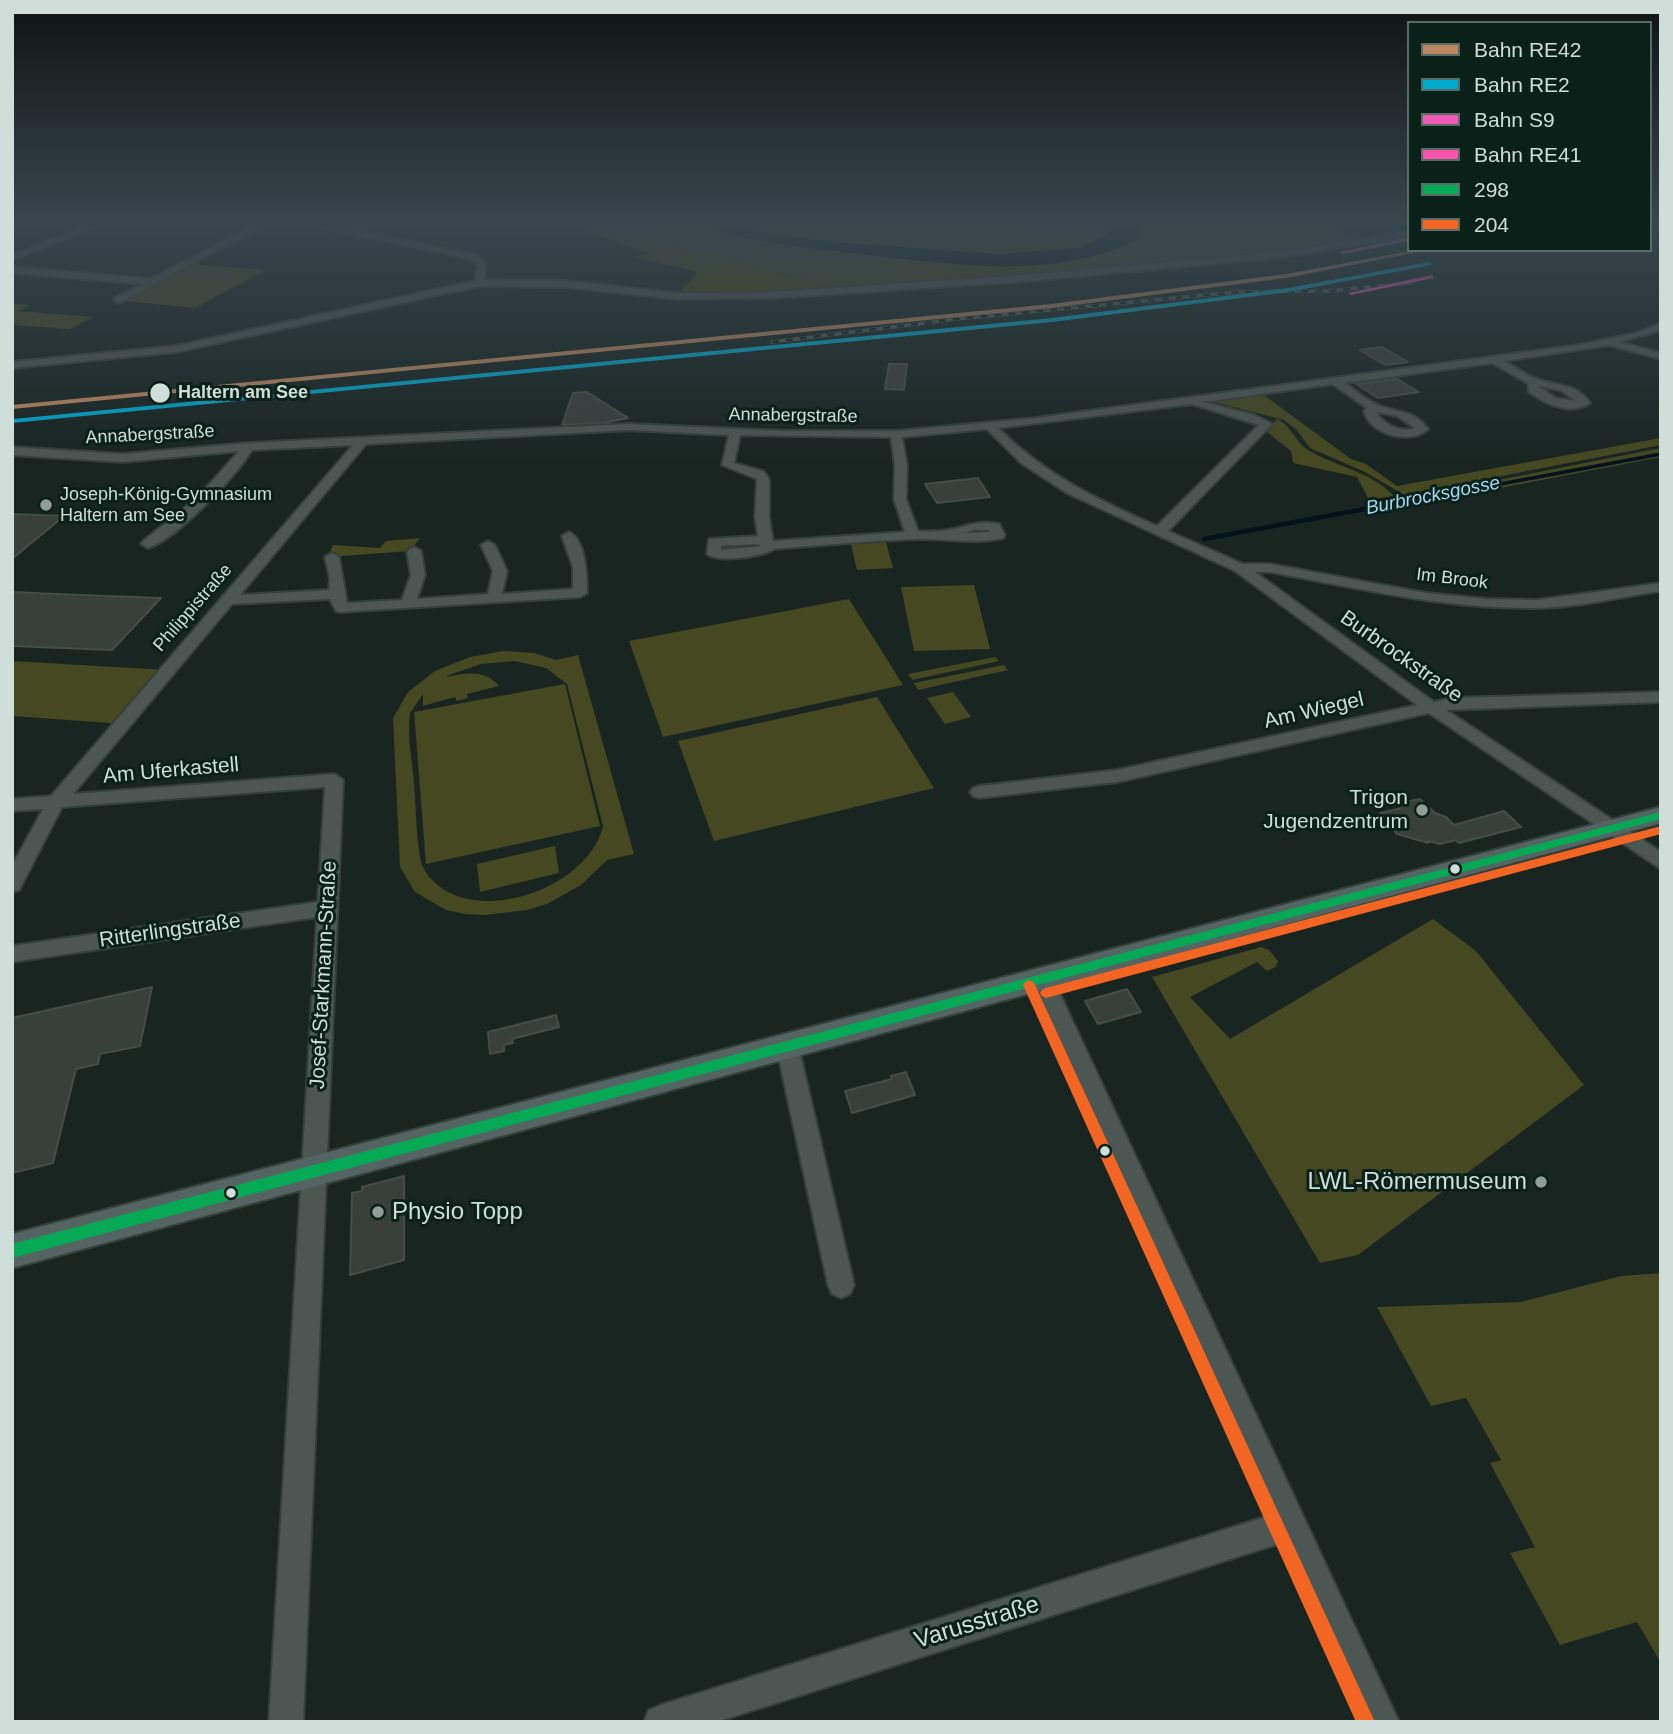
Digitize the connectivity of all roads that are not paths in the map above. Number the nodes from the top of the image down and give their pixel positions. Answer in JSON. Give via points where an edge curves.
{"nodes":[{"id":1,"x":397,"y":301,"type":"edge"},
{"id":2,"x":1661,"y":326,"type":"edge"},
{"id":3,"x":1640,"y":335,"type":"junction"},
{"id":4,"x":1609,"y":343,"type":"junction"},
{"id":5,"x":1661,"y":354,"type":"edge"},
{"id":6,"x":1493,"y":359,"type":"junction"},
{"id":7,"x":12,"y":365,"type":"edge"},
{"id":8,"x":1334,"y":380,"type":"junction"},
{"id":9,"x":1536,"y":383,"type":"dead end"},
{"id":10,"x":1186,"y":401,"type":"junction"},
{"id":11,"x":1375,"y":408,"type":"dead end"},
{"id":12,"x":990,"y":426,"type":"junction"},
{"id":13,"x":735,"y":432,"type":"junction"},
{"id":14,"x":896,"y":434,"type":"junction"},
{"id":15,"x":363,"y":440,"type":"junction"},
{"id":16,"x":248,"y":447,"type":"junction"},
{"id":17,"x":12,"y":451,"type":"edge"},
{"id":18,"x":1159,"y":532,"type":"junction"},
{"id":19,"x":953,"y":534,"type":"dead end"},
{"id":20,"x":569,"y":536,"type":"dead end"},
{"id":21,"x":913,"y":536,"type":"junction"},
{"id":22,"x":148,"y":544,"type":"dead end"},
{"id":23,"x":488,"y":545,"type":"dead end"},
{"id":24,"x":414,"y":551,"type":"dead end"},
{"id":25,"x":332,"y":557,"type":"dead end"},
{"id":26,"x":1240,"y":568,"type":"junction"},
{"id":27,"x":1661,"y":587,"type":"edge"},
{"id":28,"x":336,"y":594,"type":"junction"},
{"id":29,"x":494,"y":598,"type":"junction"},
{"id":30,"x":228,"y":600,"type":"junction"},
{"id":31,"x":408,"y":603,"type":"junction"},
{"id":32,"x":1661,"y":697,"type":"edge"},
{"id":33,"x":1429,"y":706,"type":"junction"},
{"id":34,"x":334,"y":780,"type":"joint"},
{"id":35,"x":979,"y":792,"type":"dead end"},
{"id":36,"x":55,"y":803,"type":"junction"},
{"id":37,"x":12,"y":805,"type":"edge"},
{"id":38,"x":1661,"y":815,"type":"edge"},
{"id":39,"x":1614,"y":828,"type":"junction"},
{"id":40,"x":1661,"y":862,"type":"edge"},
{"id":41,"x":12,"y":885,"type":"edge"},
{"id":42,"x":328,"y":908,"type":"junction"},
{"id":43,"x":12,"y":954,"type":"edge"},
{"id":44,"x":1042,"y":979,"type":"junction"},
{"id":45,"x":787,"y":1045,"type":"junction"},
{"id":46,"x":315,"y":1171,"type":"junction"},
{"id":47,"x":12,"y":1251,"type":"edge"},
{"id":48,"x":841,"y":1285,"type":"dead end"},
{"id":49,"x":1292,"y":1524,"type":"junction"},
{"id":50,"x":286,"y":1722,"type":"edge"},
{"id":51,"x":661,"y":1722,"type":"edge"},
{"id":52,"x":1382,"y":1722,"type":"edge"}],
"edges":[{"from":1,"to":7,"type":"street","via":[[176,349]]},
{"from":2,"to":3,"type":"street","name":"Annabergstraße"},
{"from":3,"to":4,"type":"street","name":"Annabergstraße"},
{"from":3,"to":5,"type":"street"},
{"from":4,"to":5,"type":"street"},
{"from":4,"to":6,"type":"street","name":"Annabergstraße"},
{"from":6,"to":8,"type":"street","name":"Annabergstraße"},
{"from":6,"to":9,"type":"street"},
{"from":8,"to":10,"type":"street","name":"Annabergstraße"},
{"from":8,"to":11,"type":"street"},
{"from":10,"to":12,"type":"street","name":"Annabergstraße"},
{"from":10,"to":18,"type":"street","via":[[1266,424]]},
{"from":12,"to":14,"type":"street","name":"Annabergstraße"},
{"from":12,"to":18,"type":"street","name":"Burbrockstraße","via":[[1049,477]]},
{"from":13,"to":14,"type":"street","name":"Annabergstraße"},
{"from":13,"to":15,"type":"street","name":"Annabergstraße","via":[[629,427]]},
{"from":13,"to":21,"type":"street","via":[[728,465],[763,479],[762,517],[768,544]]},
{"from":14,"to":21,"type":"street","via":[[900,499]]},
{"from":15,"to":16,"type":"street","name":"Annabergstraße"},
{"from":15,"to":30,"type":"street","name":"Philippistraße"},
{"from":16,"to":17,"type":"street","name":"Annabergstraße","via":[[123,458]]},
{"from":16,"to":22,"type":"street","name":"Annabergstraße","via":[[240,462],[195,506]]},
{"from":18,"to":26,"type":"street","name":"Burbrockstraße"},
{"from":19,"to":21,"type":"street"},
{"from":20,"to":29,"type":"street","via":[[580,567],[580,593]]},
{"from":23,"to":29,"type":"street","via":[[500,571]]},
{"from":24,"to":31,"type":"street","via":[[418,575]]},
{"from":25,"to":28,"type":"street"},
{"from":26,"to":27,"type":"street","name":"Im Brook","via":[[1270,568],[1426,597],[1487,603],[1537,604]]},
{"from":26,"to":33,"type":"street","name":"Burbrockstraße"},
{"from":28,"to":30,"type":"street"},
{"from":28,"to":31,"type":"street","via":[[341,608]]},
{"from":29,"to":31,"type":"street"},
{"from":30,"to":36,"type":"street","name":"Philippistraße"},
{"from":32,"to":33,"type":"street","name":"Am Wiegel"},
{"from":33,"to":35,"type":"street","name":"Am Wiegel","via":[[1117,776]]},
{"from":33,"to":39,"type":"street","name":"Burbrockstraße"},
{"from":34,"to":36,"type":"street","name":"Am Uferkastell"},
{"from":34,"to":42,"type":"street","name":"Josef-Starkmann-Straße"},
{"from":36,"to":37,"type":"street","name":"Am Uferkastell"},
{"from":36,"to":41,"type":"street","name":"Philippistraße"},
{"from":38,"to":39,"type":"main road"},
{"from":39,"to":40,"type":"street","name":"Burbrockstraße"},
{"from":39,"to":44,"type":"main road"},
{"from":42,"to":43,"type":"street","name":"Ritterlingstraße"},
{"from":42,"to":46,"type":"street","name":"Josef-Starkmann-Straße"},
{"from":44,"to":45,"type":"main road"},
{"from":44,"to":49,"type":"street"},
{"from":45,"to":46,"type":"main road"},
{"from":45,"to":48,"type":"street"},
{"from":46,"to":47,"type":"main road"},
{"from":46,"to":50,"type":"street","name":"Josef-Starkmann-Straße"},
{"from":49,"to":51,"type":"street","name":"Varusstraße"},
{"from":49,"to":52,"type":"street"}]}
